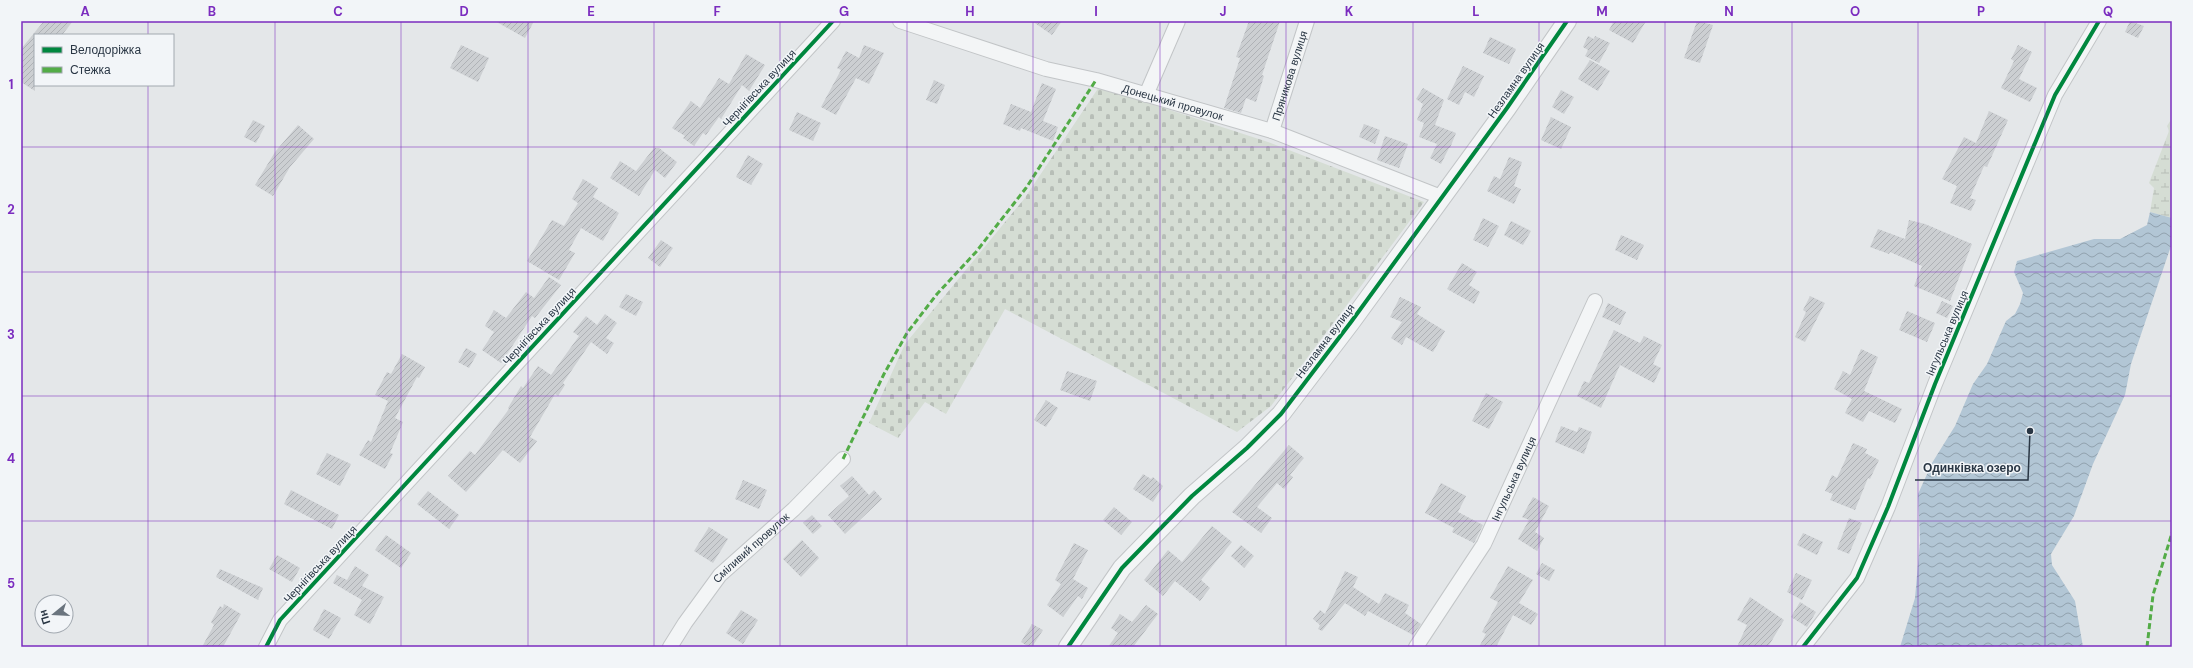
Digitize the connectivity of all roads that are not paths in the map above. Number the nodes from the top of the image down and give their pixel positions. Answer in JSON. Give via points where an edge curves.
{"nodes":[{"id":1,"x":833,"y":21,"type":"edge"},
{"id":2,"x":900,"y":21,"type":"edge"},
{"id":3,"x":1178,"y":21,"type":"edge"},
{"id":4,"x":1307,"y":21,"type":"edge"},
{"id":5,"x":1567,"y":21,"type":"edge"},
{"id":6,"x":2099,"y":21,"type":"edge"},
{"id":7,"x":1146,"y":94,"type":"junction"},
{"id":8,"x":1272,"y":131,"type":"junction"},
{"id":9,"x":1441,"y":197,"type":"junction"},
{"id":10,"x":1595,"y":301,"type":"dead end"},
{"id":11,"x":843,"y":459,"type":"dead end"},
{"id":12,"x":266,"y":647,"type":"edge"},
{"id":13,"x":670,"y":647,"type":"edge"},
{"id":14,"x":1068,"y":647,"type":"edge"},
{"id":15,"x":1416,"y":647,"type":"edge"},
{"id":16,"x":1803,"y":647,"type":"edge"}],
"edges":[{"from":1,"to":12,"type":"street","name":"Чернігівська вулиця","via":[[280,620]]},
{"from":2,"to":7,"type":"street","name":"Донецький провулок","via":[[1046,69]]},
{"from":3,"to":7,"type":"street"},
{"from":4,"to":8,"type":"street","name":"Пряникова вулиця"},
{"from":5,"to":9,"type":"street","name":"Незламна вулиця"},
{"from":6,"to":16,"type":"street","name":"Інгульська вулиця","via":[[2055,95],[1857,578]]},
{"from":7,"to":8,"type":"street","name":"Донецький провулок"},
{"from":8,"to":9,"type":"street","name":"Донецький провулок"},
{"from":9,"to":14,"type":"street","name":"Незламна вулиця","via":[[1282,414],[1192,496],[1122,568]]},
{"from":10,"to":15,"type":"street","name":"Інгульська вулиця","via":[[1484,544]]},
{"from":11,"to":13,"type":"street","name":"Сміливий провулок","via":[[794,509],[720,575]]}]}
